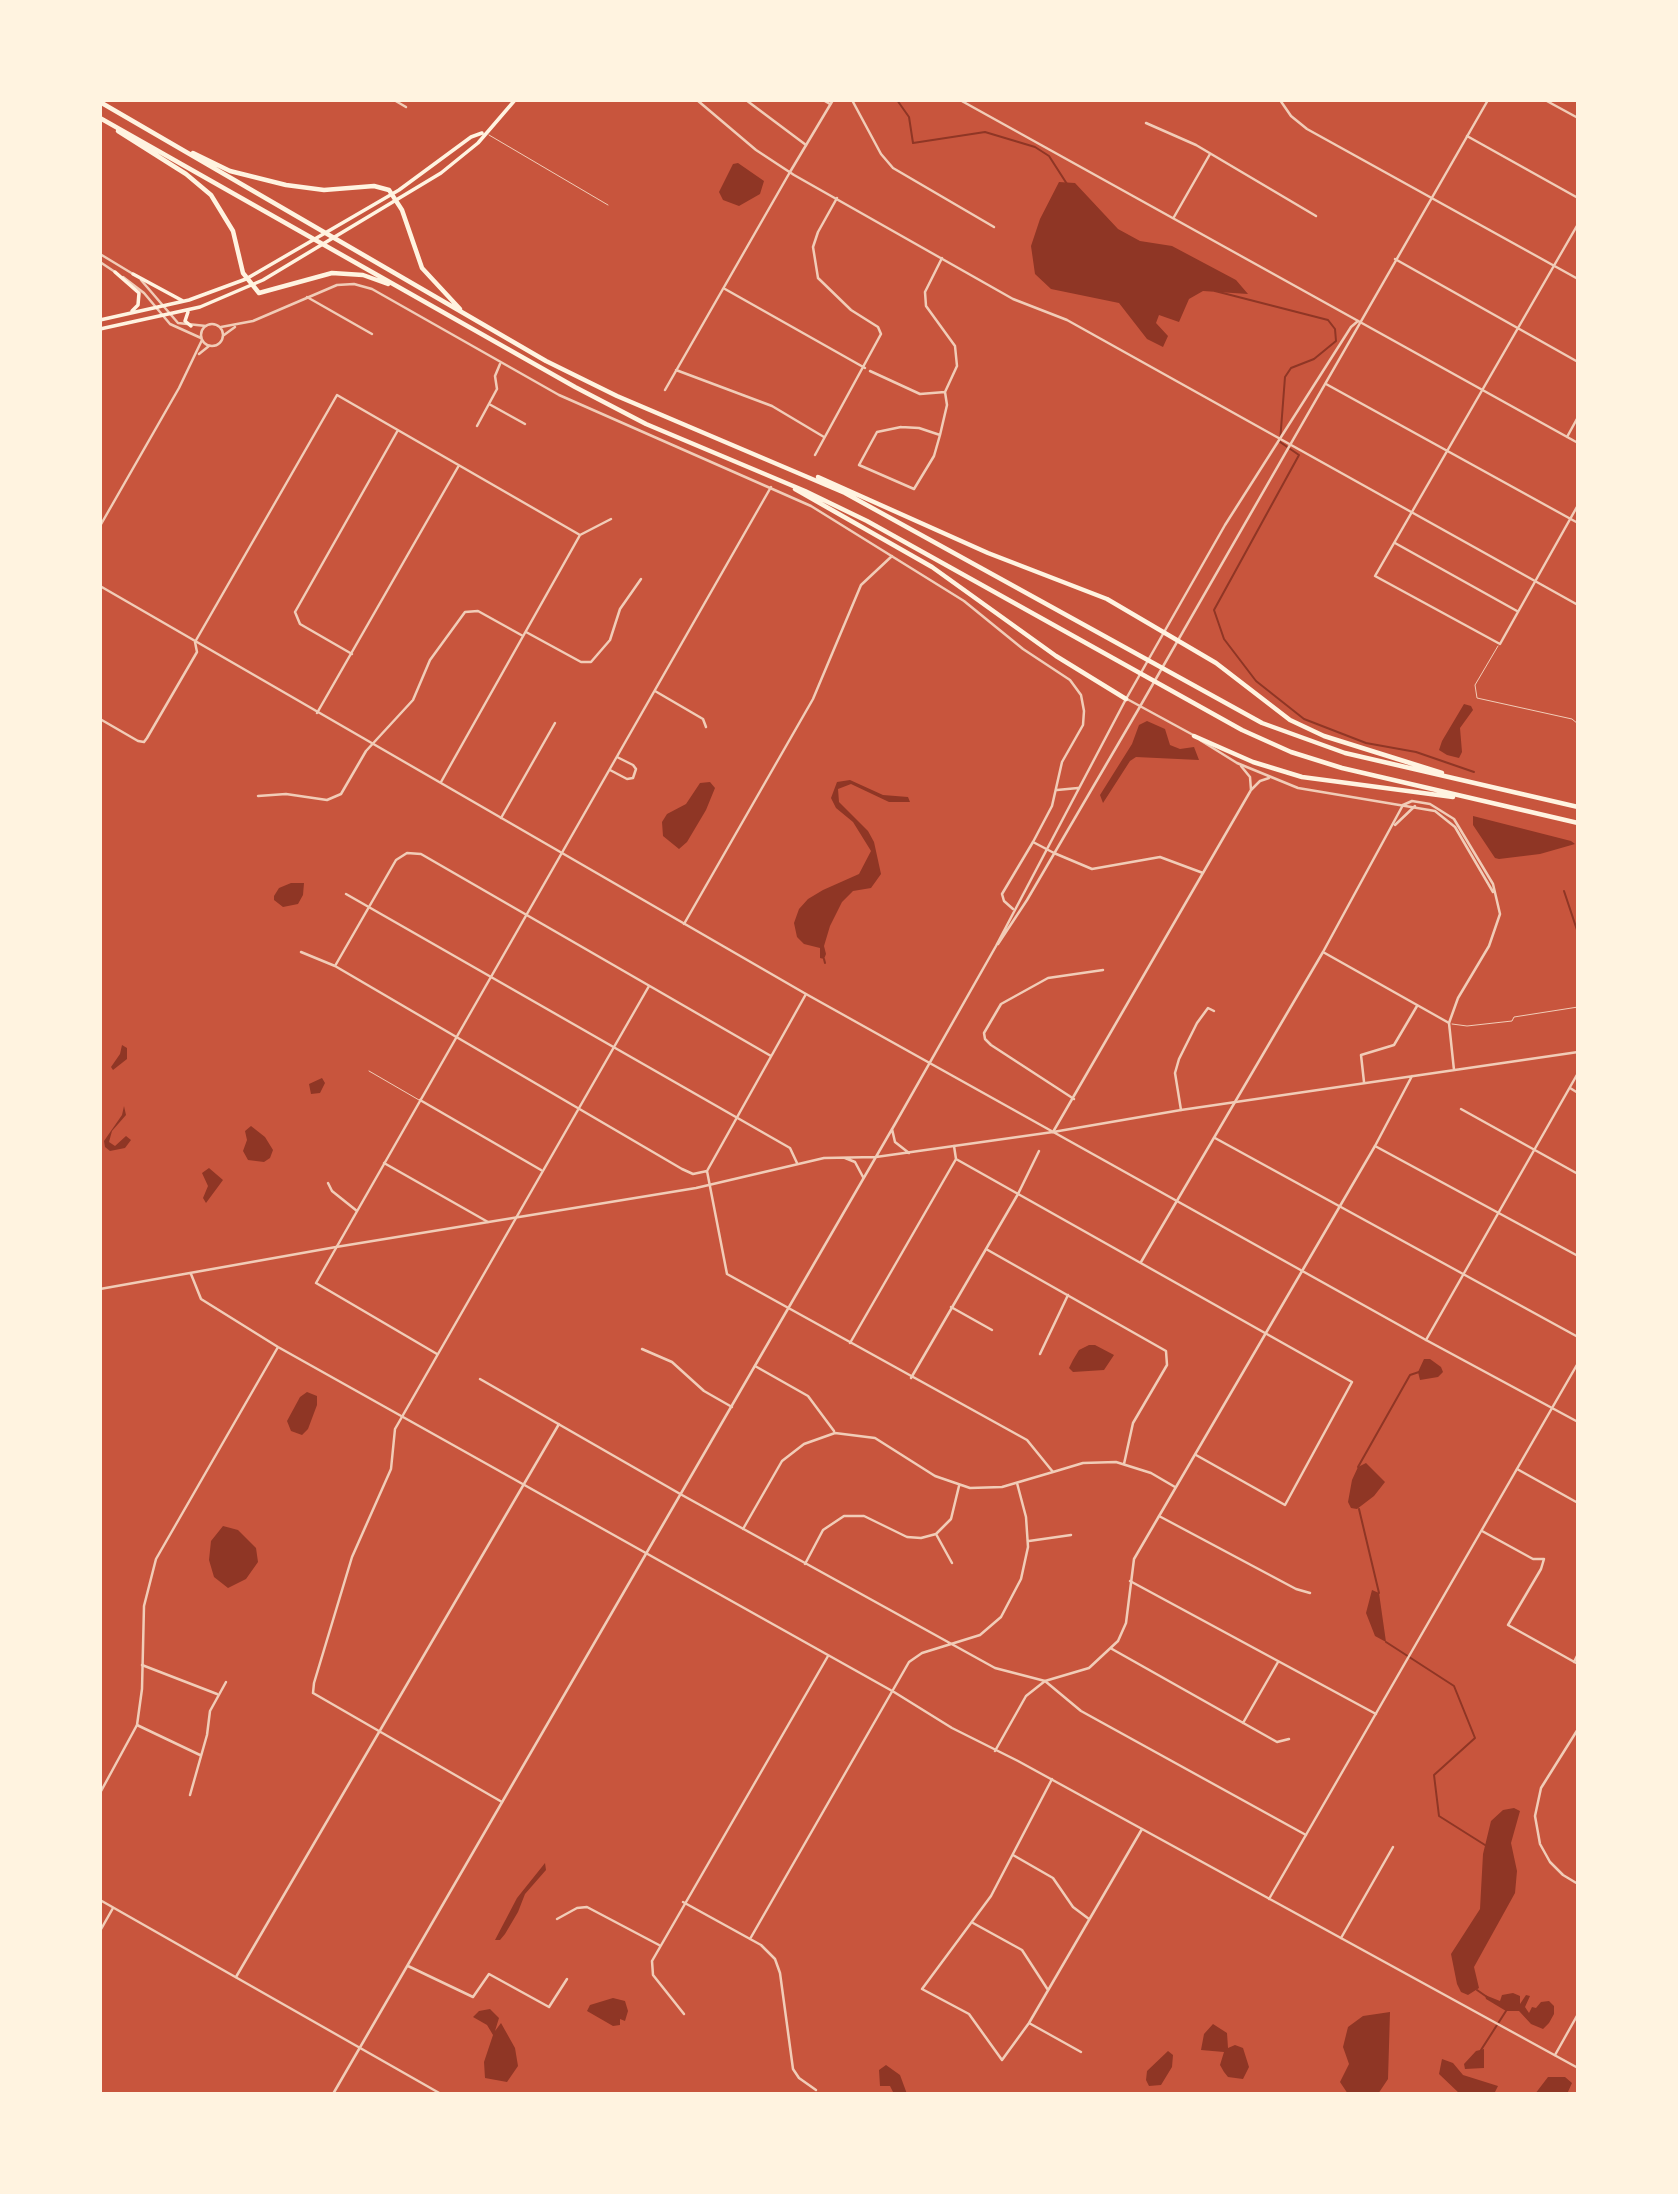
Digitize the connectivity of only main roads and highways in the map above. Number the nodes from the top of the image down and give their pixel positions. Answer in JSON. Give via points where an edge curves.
{"nodes":[{"id":1,"x":515,"y":100,"type":"edge"},
{"id":2,"x":100,"y":102,"type":"edge"},
{"id":3,"x":100,"y":118,"type":"edge"},
{"id":4,"x":484,"y":132,"type":"junction"},
{"id":5,"x":158,"y":136,"type":"junction"},
{"id":6,"x":392,"y":194,"type":"junction"},
{"id":7,"x":397,"y":201,"type":"junction"},
{"id":8,"x":115,"y":272,"type":"road end"},
{"id":9,"x":133,"y":274,"type":"road end"},
{"id":10,"x":246,"y":279,"type":"junction"},
{"id":11,"x":251,"y":286,"type":"junction"},
{"id":12,"x":411,"y":294,"type":"junction"},
{"id":13,"x":189,"y":300,"type":"junction"},
{"id":14,"x":190,"y":310,"type":"junction"},
{"id":15,"x":129,"y":313,"type":"junction"},
{"id":16,"x":466,"y":316,"type":"junction"},
{"id":17,"x":100,"y":320,"type":"edge"},
{"id":18,"x":191,"y":326,"type":"road end"},
{"id":19,"x":100,"y":329,"type":"edge"},
{"id":20,"x":788,"y":467,"type":"junction"},
{"id":21,"x":779,"y":480,"type":"junction"},
{"id":22,"x":1126,"y":699,"type":"road end"},
{"id":23,"x":1194,"y":736,"type":"road end"},
{"id":24,"x":1473,"y":783,"type":"junction"},
{"id":25,"x":1470,"y":798,"type":"junction"},
{"id":26,"x":1578,"y":807,"type":"edge"},
{"id":27,"x":1578,"y":823,"type":"edge"}],
"edges":[{"from":1,"to":4,"type":"main road"},
{"from":2,"to":5,"type":"highway"},
{"from":3,"to":10,"type":"highway","via":[[211,195],[233,231]]},
{"from":3,"to":12,"type":"highway"},
{"from":4,"to":6,"type":"main road"},
{"from":4,"to":7,"type":"main road","via":[[458,160]]},
{"from":5,"to":6,"type":"highway","via":[[230,171],[258,179],[324,190],[382,187]]},
{"from":5,"to":16,"type":"highway"},
{"from":6,"to":7,"type":"highway"},
{"from":6,"to":10,"type":"main road"},
{"from":7,"to":11,"type":"main road"},
{"from":7,"to":16,"type":"highway","via":[[422,268]]},
{"from":8,"to":15,"type":"main road","via":[[139,293],[138,305]]},
{"from":9,"to":13,"type":"main road","via":[[175,298]]},
{"from":10,"to":11,"type":"highway"},
{"from":10,"to":13,"type":"main road"},
{"from":11,"to":12,"type":"highway","via":[[263,294],[322,275],[351,273]]},
{"from":11,"to":14,"type":"main road"},
{"from":12,"to":21,"type":"highway","via":[[611,406]]},
{"from":13,"to":15,"type":"main road"},
{"from":14,"to":18,"type":"main road","via":[[185,319]]},
{"from":14,"to":19,"type":"main road"},
{"from":15,"to":17,"type":"main road"},
{"from":16,"to":20,"type":"highway","via":[[599,388]]},
{"from":20,"to":24,"type":"highway","via":[[861,501],[1248,716],[1354,755]]},
{"from":20,"to":24,"type":"highway","via":[[1107,599],[1216,663],[1290,720],[1324,736]]},
{"from":21,"to":22,"type":"highway","via":[[932,567],[1056,656]]},
{"from":21,"to":25,"type":"highway","via":[[867,521],[1242,730],[1342,768]]},
{"from":23,"to":25,"type":"highway","via":[[1302,777]]},
{"from":24,"to":26,"type":"highway"},
{"from":25,"to":27,"type":"highway"}]}
